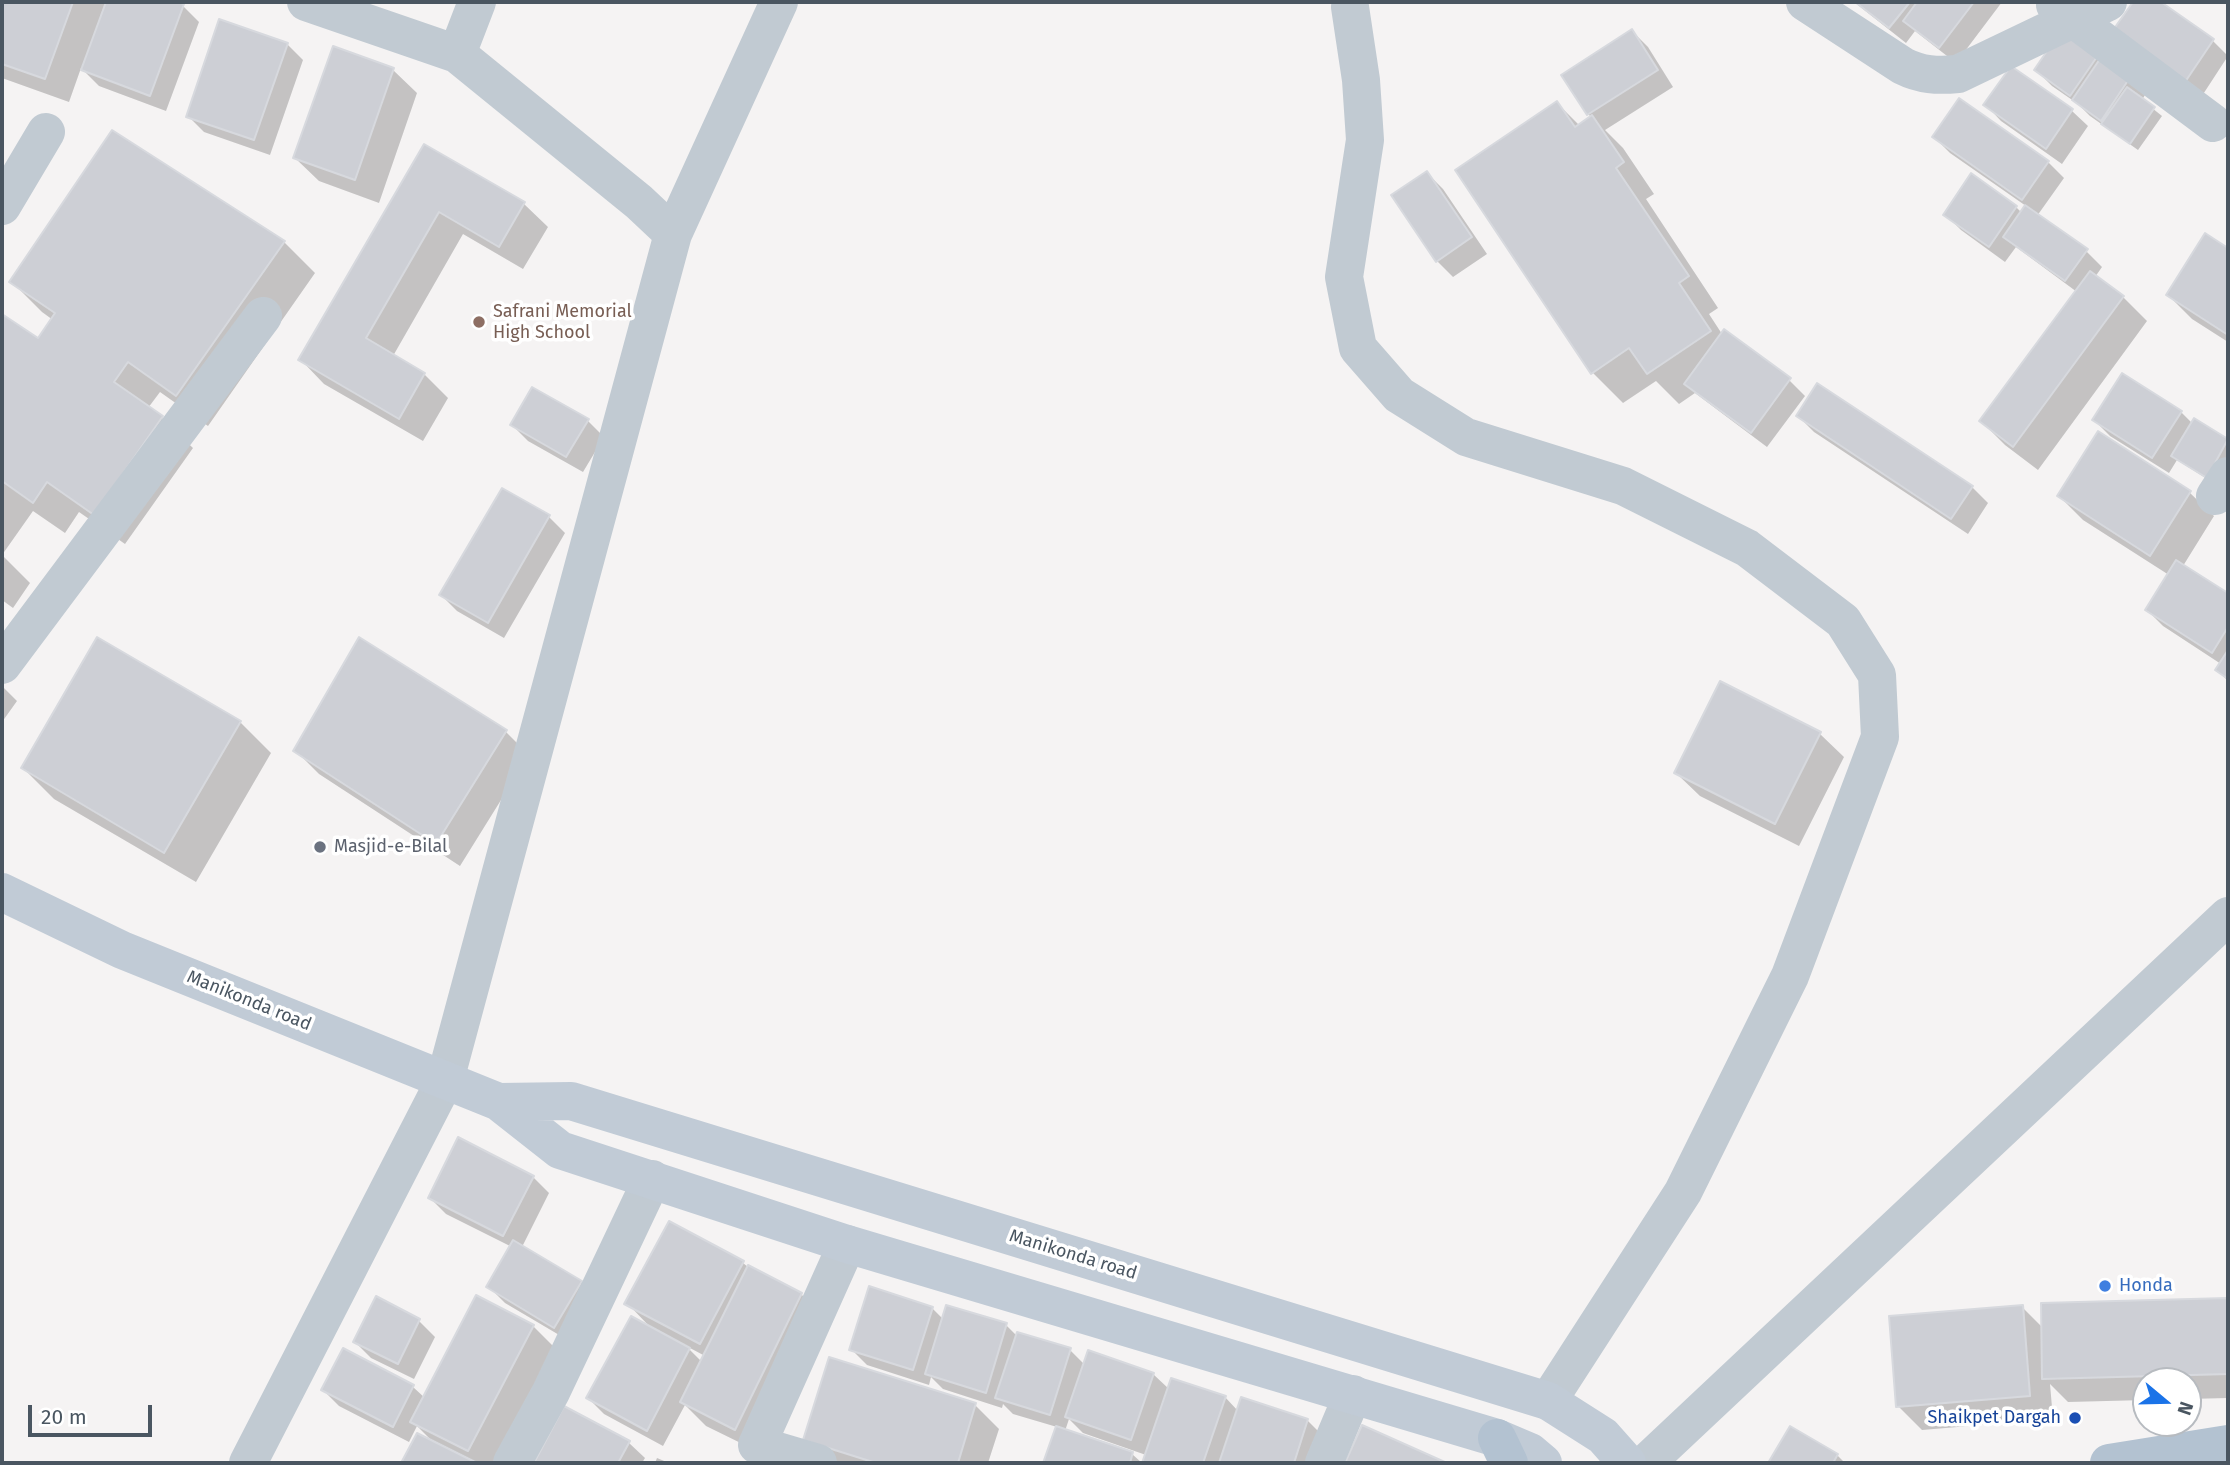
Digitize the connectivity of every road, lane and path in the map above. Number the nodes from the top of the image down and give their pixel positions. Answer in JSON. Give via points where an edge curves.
{"nodes":[{"id":1,"x":306,"y":2,"type":"edge"},
{"id":2,"x":477,"y":2,"type":"edge"},
{"id":3,"x":779,"y":2,"type":"edge"},
{"id":4,"x":1805,"y":2,"type":"edge"},
{"id":5,"x":2108,"y":2,"type":"edge"},
{"id":6,"x":1350,"y":6,"type":"dead end"},
{"id":7,"x":2062,"y":10,"type":"edge"},
{"id":8,"x":457,"y":54,"type":"junction"},
{"id":9,"x":2213,"y":123,"type":"dead end"},
{"id":10,"x":46,"y":132,"type":"dead end"},
{"id":11,"x":2,"y":206,"type":"edge"},
{"id":12,"x":673,"y":234,"type":"junction"},
{"id":13,"x":264,"y":316,"type":"dead end"},
{"id":14,"x":2,"y":665,"type":"edge"},
{"id":15,"x":2,"y":892,"type":"edge"},
{"id":16,"x":2228,"y":916,"type":"edge"},
{"id":17,"x":445,"y":1080,"type":"junction"},
{"id":18,"x":499,"y":1102,"type":"junction"},
{"id":19,"x":652,"y":1179,"type":"junction"},
{"id":20,"x":847,"y":1244,"type":"junction"},
{"id":21,"x":1353,"y":1394,"type":"junction"},
{"id":22,"x":1548,"y":1401,"type":"junction"},
{"id":23,"x":2228,"y":1444,"type":"edge"},
{"id":24,"x":1503,"y":1450,"type":"edge"},
{"id":25,"x":754,"y":1454,"type":"edge"},
{"id":26,"x":248,"y":1463,"type":"edge"},
{"id":27,"x":512,"y":1463,"type":"edge"},
{"id":28,"x":818,"y":1463,"type":"edge"},
{"id":29,"x":1324,"y":1463,"type":"edge"},
{"id":30,"x":1544,"y":1463,"type":"edge"},
{"id":31,"x":1627,"y":1463,"type":"edge"},
{"id":32,"x":1646,"y":1463,"type":"edge"},
{"id":33,"x":2109,"y":1463,"type":"edge"}],
"edges":[{"from":1,"to":8,"type":"street"},
{"from":2,"to":8,"type":"street"},
{"from":3,"to":12,"type":"street"},
{"from":4,"to":7,"type":"street","via":[[1903,66],[1939,75],[1958,74]]},
{"from":5,"to":7,"type":"street"},
{"from":6,"to":22,"type":"street","via":[[1365,140],[1344,278],[1358,348],[1399,395],[1466,437],[1623,486],[1746,548],[1843,621],[1877,676],[1880,737],[1790,976],[1683,1192]]},
{"from":7,"to":9,"type":"street"},
{"from":8,"to":12,"type":"street"},
{"from":10,"to":11,"type":"street"},
{"from":12,"to":17,"type":"street"},
{"from":13,"to":14,"type":"street"},
{"from":15,"to":17,"type":"street","name":"Manikonda road","via":[[122,950]]},
{"from":16,"to":32,"type":"street"},
{"from":17,"to":18,"type":"street","name":"Manikonda road"},
{"from":17,"to":26,"type":"street"},
{"from":18,"to":19,"type":"street","name":"Manikonda road","via":[[560,1150]]},
{"from":18,"to":22,"type":"street","name":"Manikonda road","via":[[571,1101]]},
{"from":19,"to":20,"type":"street","name":"Manikonda road"},
{"from":19,"to":27,"type":"street","via":[[551,1392]]},
{"from":20,"to":21,"type":"street","name":"Manikonda road"},
{"from":20,"to":25,"type":"street"},
{"from":21,"to":24,"type":"street","name":"Manikonda road"},
{"from":21,"to":29,"type":"street"},
{"from":22,"to":31,"type":"street","name":"Manikonda road","via":[[1602,1436]]},
{"from":23,"to":33,"type":"main road"},
{"from":24,"to":30,"type":"street","name":"Manikonda road","via":[[1530,1452]]},
{"from":25,"to":28,"type":"street"}]}
